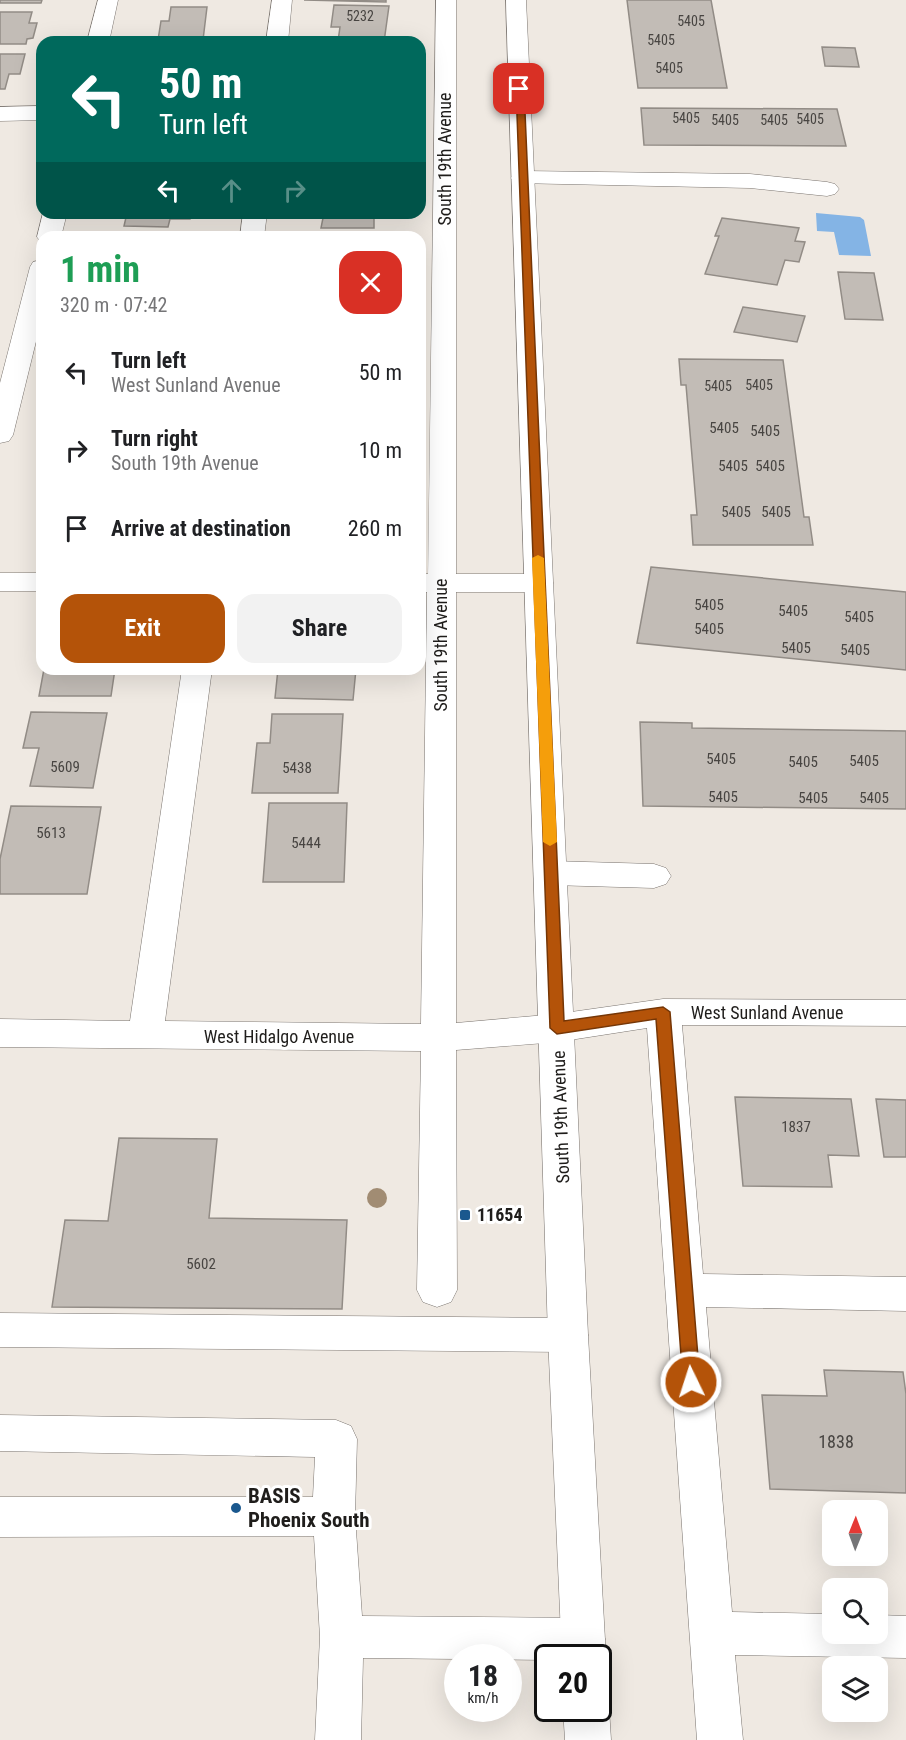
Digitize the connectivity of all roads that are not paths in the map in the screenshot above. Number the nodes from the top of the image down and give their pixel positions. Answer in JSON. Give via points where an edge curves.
{"nodes":[{"id":1,"x":108,"y":0,"type":"edge"},
{"id":2,"x":282,"y":0,"type":"edge"},
{"id":3,"x":446,"y":0,"type":"edge"},
{"id":4,"x":516,"y":0,"type":"edge"},
{"id":5,"x":99,"y":36,"type":"edge"},
{"id":6,"x":278,"y":36,"type":"edge"},
{"id":7,"x":36,"y":113,"type":"edge"},
{"id":8,"x":0,"y":114,"type":"edge"},
{"id":9,"x":523,"y":187,"type":"junction"},
{"id":10,"x":695,"y":189,"type":"dead end"},
{"id":11,"x":36,"y":290,"type":"edge"},
{"id":12,"x":0,"y":329,"type":"edge"},
{"id":13,"x":26,"y":329,"type":"junction"},
{"id":14,"x":0,"y":435,"type":"edge"},
{"id":15,"x":0,"y":582,"type":"edge"},
{"id":16,"x":36,"y":582,"type":"edge"},
{"id":17,"x":431,"y":583,"type":"edge"},
{"id":18,"x":539,"y":583,"type":"junction"},
{"id":19,"x":195,"y":675,"type":"edge"},
{"id":20,"x":551,"y":873,"type":"junction"},
{"id":21,"x":654,"y":876,"type":"dead end"},
{"id":22,"x":663,"y":1012,"type":"junction"},
{"id":23,"x":906,"y":1013,"type":"edge"},
{"id":24,"x":557,"y":1028,"type":"junction"},
{"id":25,"x":0,"y":1033,"type":"edge"},
{"id":26,"x":145,"y":1036,"type":"junction"},
{"id":27,"x":439,"y":1038,"type":"junction"},
{"id":28,"x":437,"y":1290,"type":"dead end"},
{"id":29,"x":684,"y":1290,"type":"junction"},
{"id":30,"x":906,"y":1294,"type":"edge"},
{"id":31,"x":0,"y":1330,"type":"edge"},
{"id":32,"x":568,"y":1335,"type":"junction"},
{"id":33,"x":0,"y":1433,"type":"edge"},
{"id":34,"x":334,"y":1516,"type":"junction"},
{"id":35,"x":0,"y":1517,"type":"edge"},
{"id":36,"x":712,"y":1633,"type":"junction"},
{"id":37,"x":342,"y":1637,"type":"junction"},
{"id":38,"x":906,"y":1637,"type":"edge"},
{"id":39,"x":584,"y":1644,"type":"edge"},
{"id":40,"x":534,"y":1646,"type":"edge"},
{"id":41,"x":587,"y":1722,"type":"edge"},
{"id":42,"x":338,"y":1740,"type":"edge"},
{"id":43,"x":588,"y":1740,"type":"edge"},
{"id":44,"x":720,"y":1740,"type":"edge"}],
"edges":[{"from":1,"to":5,"type":"street"},
{"from":2,"to":6,"type":"street"},
{"from":3,"to":17,"type":"street","name":"South 19th Avenue"},
{"from":4,"to":9,"type":"street","name":"South 19th Avenue"},
{"from":7,"to":8,"type":"street"},
{"from":9,"to":10,"type":"street"},
{"from":9,"to":18,"type":"street","name":"South 19th Avenue"},
{"from":11,"to":13,"type":"street"},
{"from":12,"to":13,"type":"street"},
{"from":13,"to":14,"type":"street"},
{"from":15,"to":16,"type":"street"},
{"from":17,"to":18,"type":"street"},
{"from":17,"to":27,"type":"street","name":"South 19th Avenue"},
{"from":18,"to":20,"type":"street","name":"South 19th Avenue"},
{"from":19,"to":26,"type":"street"},
{"from":20,"to":21,"type":"street"},
{"from":20,"to":24,"type":"street","name":"South 19th Avenue"},
{"from":22,"to":23,"type":"street","name":"West Sunland Avenue"},
{"from":22,"to":24,"type":"street","name":"West Sunland Avenue"},
{"from":22,"to":29,"type":"street"},
{"from":24,"to":27,"type":"street","name":"West Hidalgo Avenue"},
{"from":24,"to":32,"type":"street","name":"South 19th Avenue"},
{"from":25,"to":26,"type":"street","name":"West Hidalgo Avenue"},
{"from":26,"to":27,"type":"street","name":"West Hidalgo Avenue"},
{"from":27,"to":28,"type":"street","name":"South 19th Avenue"},
{"from":29,"to":30,"type":"street"},
{"from":29,"to":36,"type":"street"},
{"from":31,"to":32,"type":"street"},
{"from":32,"to":39,"type":"street","name":"South 19th Avenue"},
{"from":33,"to":34,"type":"street","via":[[336,1438]]},
{"from":34,"to":35,"type":"street"},
{"from":34,"to":37,"type":"street"},
{"from":36,"to":38,"type":"street"},
{"from":36,"to":44,"type":"street"},
{"from":37,"to":40,"type":"street"},
{"from":37,"to":42,"type":"street"},
{"from":41,"to":43,"type":"street"}]}
